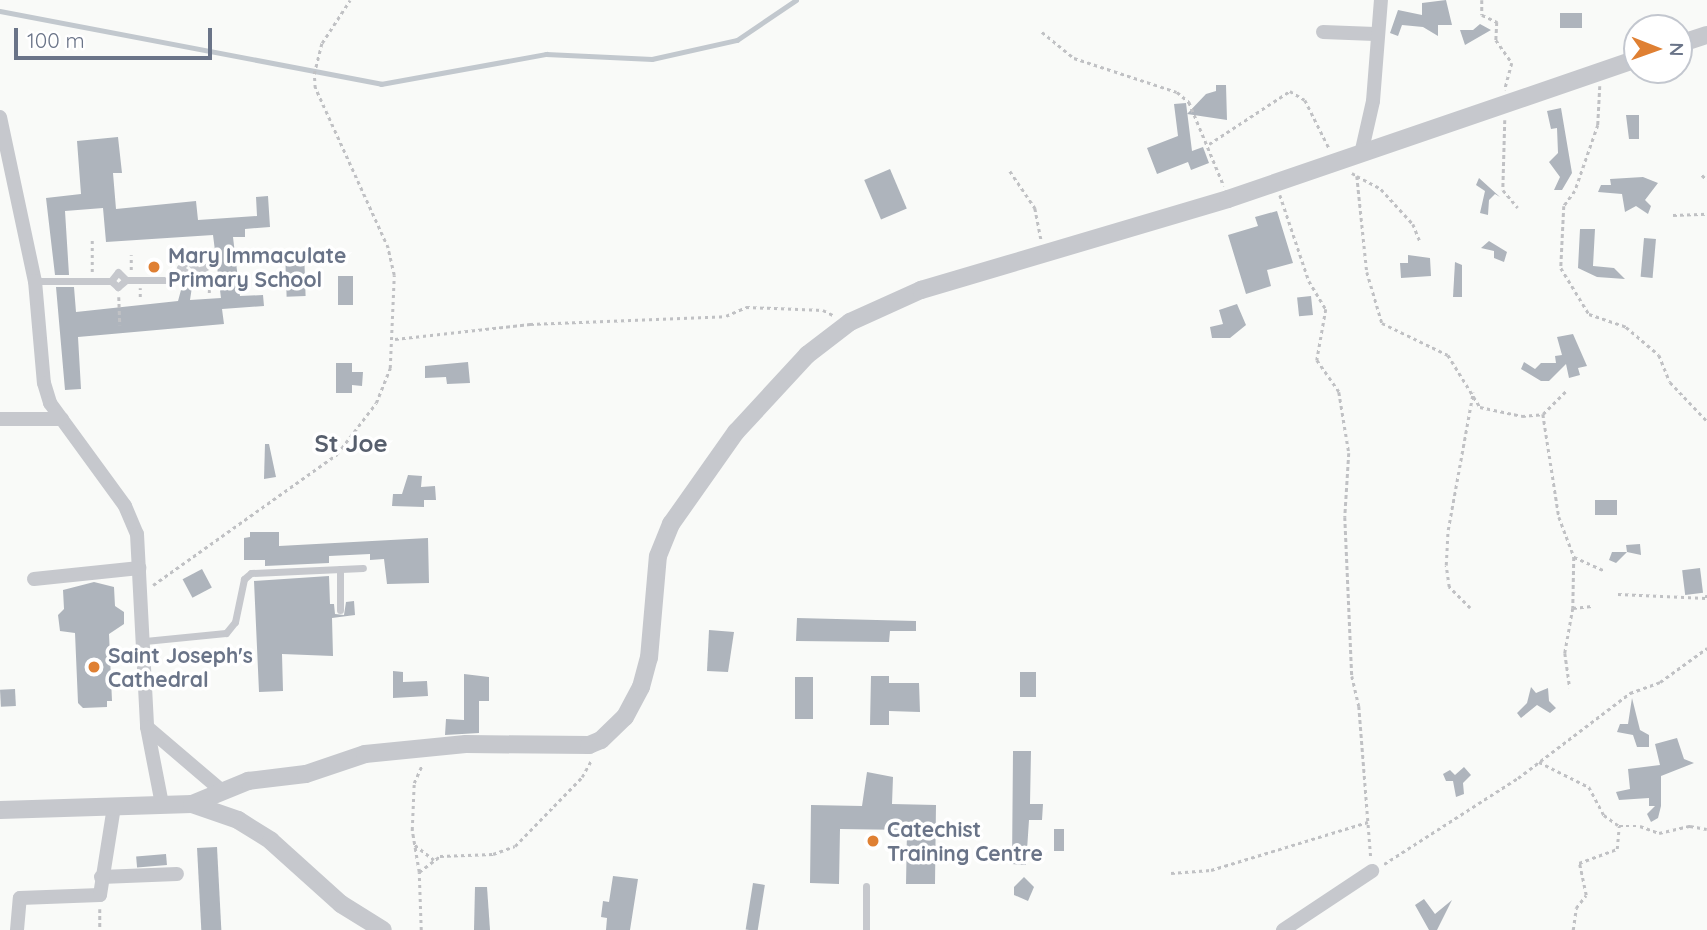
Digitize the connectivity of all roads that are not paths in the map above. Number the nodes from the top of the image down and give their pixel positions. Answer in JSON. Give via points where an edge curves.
{"nodes":[{"id":1,"x":1381,"y":0,"type":"edge"},
{"id":2,"x":1324,"y":32,"type":"dead end"},
{"id":3,"x":1375,"y":34,"type":"junction"},
{"id":4,"x":1623,"y":64,"type":"edge"},
{"id":5,"x":0,"y":117,"type":"edge"},
{"id":6,"x":1361,"y":154,"type":"junction"},
{"id":7,"x":210,"y":265,"type":"road end"},
{"id":8,"x":128,"y":280,"type":"junction"},
{"id":9,"x":34,"y":281,"type":"junction"},
{"id":10,"x":111,"y":281,"type":"junction"},
{"id":11,"x":0,"y":419,"type":"edge"},
{"id":12,"x":61,"y":419,"type":"junction"},
{"id":13,"x":139,"y":568,"type":"junction"},
{"id":14,"x":362,"y":568,"type":"dead end"},
{"id":15,"x":340,"y":569,"type":"junction"},
{"id":16,"x":34,"y":579,"type":"dead end"},
{"id":17,"x":340,"y":610,"type":"dead end"},
{"id":18,"x":145,"y":641,"type":"junction"},
{"id":19,"x":146,"y":727,"type":"junction"},
{"id":20,"x":223,"y":792,"type":"junction"},
{"id":21,"x":162,"y":804,"type":"junction"},
{"id":22,"x":192,"y":804,"type":"junction"},
{"id":23,"x":114,"y":807,"type":"junction"},
{"id":24,"x":0,"y":810,"type":"edge"},
{"id":25,"x":1372,"y":871,"type":"road end"},
{"id":26,"x":177,"y":874,"type":"dead end"},
{"id":27,"x":101,"y":877,"type":"junction"},
{"id":28,"x":866,"y":886,"type":"dead end"},
{"id":29,"x":17,"y":930,"type":"edge"},
{"id":30,"x":383,"y":930,"type":"edge"},
{"id":31,"x":866,"y":930,"type":"edge"},
{"id":32,"x":1283,"y":930,"type":"edge"}],
"edges":[{"from":1,"to":3,"type":"street"},
{"from":2,"to":3,"type":"street"},
{"from":3,"to":6,"type":"street","via":[[1373,101]]},
{"from":4,"to":6,"type":"street"},
{"from":5,"to":9,"type":"street"},
{"from":6,"to":20,"type":"street","via":[[1228,199],[921,289],[850,322],[807,355],[737,432],[671,524],[659,556],[649,658],[641,687],[625,717],[589,745],[467,744],[383,752],[306,774],[248,781]]},
{"from":7,"to":8,"type":"lane","via":[[186,275],[180,268],[177,280]]},
{"from":8,"to":10,"type":"lane","via":[[118,287]]},
{"from":8,"to":10,"type":"lane","via":[[118,272]]},
{"from":9,"to":10,"type":"lane"},
{"from":9,"to":12,"type":"street","via":[[44,383]]},
{"from":11,"to":12,"type":"street"},
{"from":12,"to":13,"type":"street","via":[[132,518]]},
{"from":13,"to":16,"type":"street"},
{"from":13,"to":18,"type":"street"},
{"from":14,"to":15,"type":"lane"},
{"from":15,"to":17,"type":"lane"},
{"from":15,"to":18,"type":"lane","via":[[251,573],[244,579],[235,622],[226,633]]},
{"from":18,"to":19,"type":"street"},
{"from":19,"to":20,"type":"street"},
{"from":19,"to":21,"type":"street"},
{"from":20,"to":22,"type":"street"},
{"from":21,"to":22,"type":"street"},
{"from":21,"to":23,"type":"street"},
{"from":22,"to":30,"type":"street","via":[[238,820],[271,841],[341,904]]},
{"from":23,"to":24,"type":"street"},
{"from":23,"to":27,"type":"street"},
{"from":25,"to":32,"type":"street"},
{"from":26,"to":27,"type":"street"},
{"from":27,"to":29,"type":"street","via":[[100,895],[20,898]]},
{"from":28,"to":31,"type":"lane"}]}
